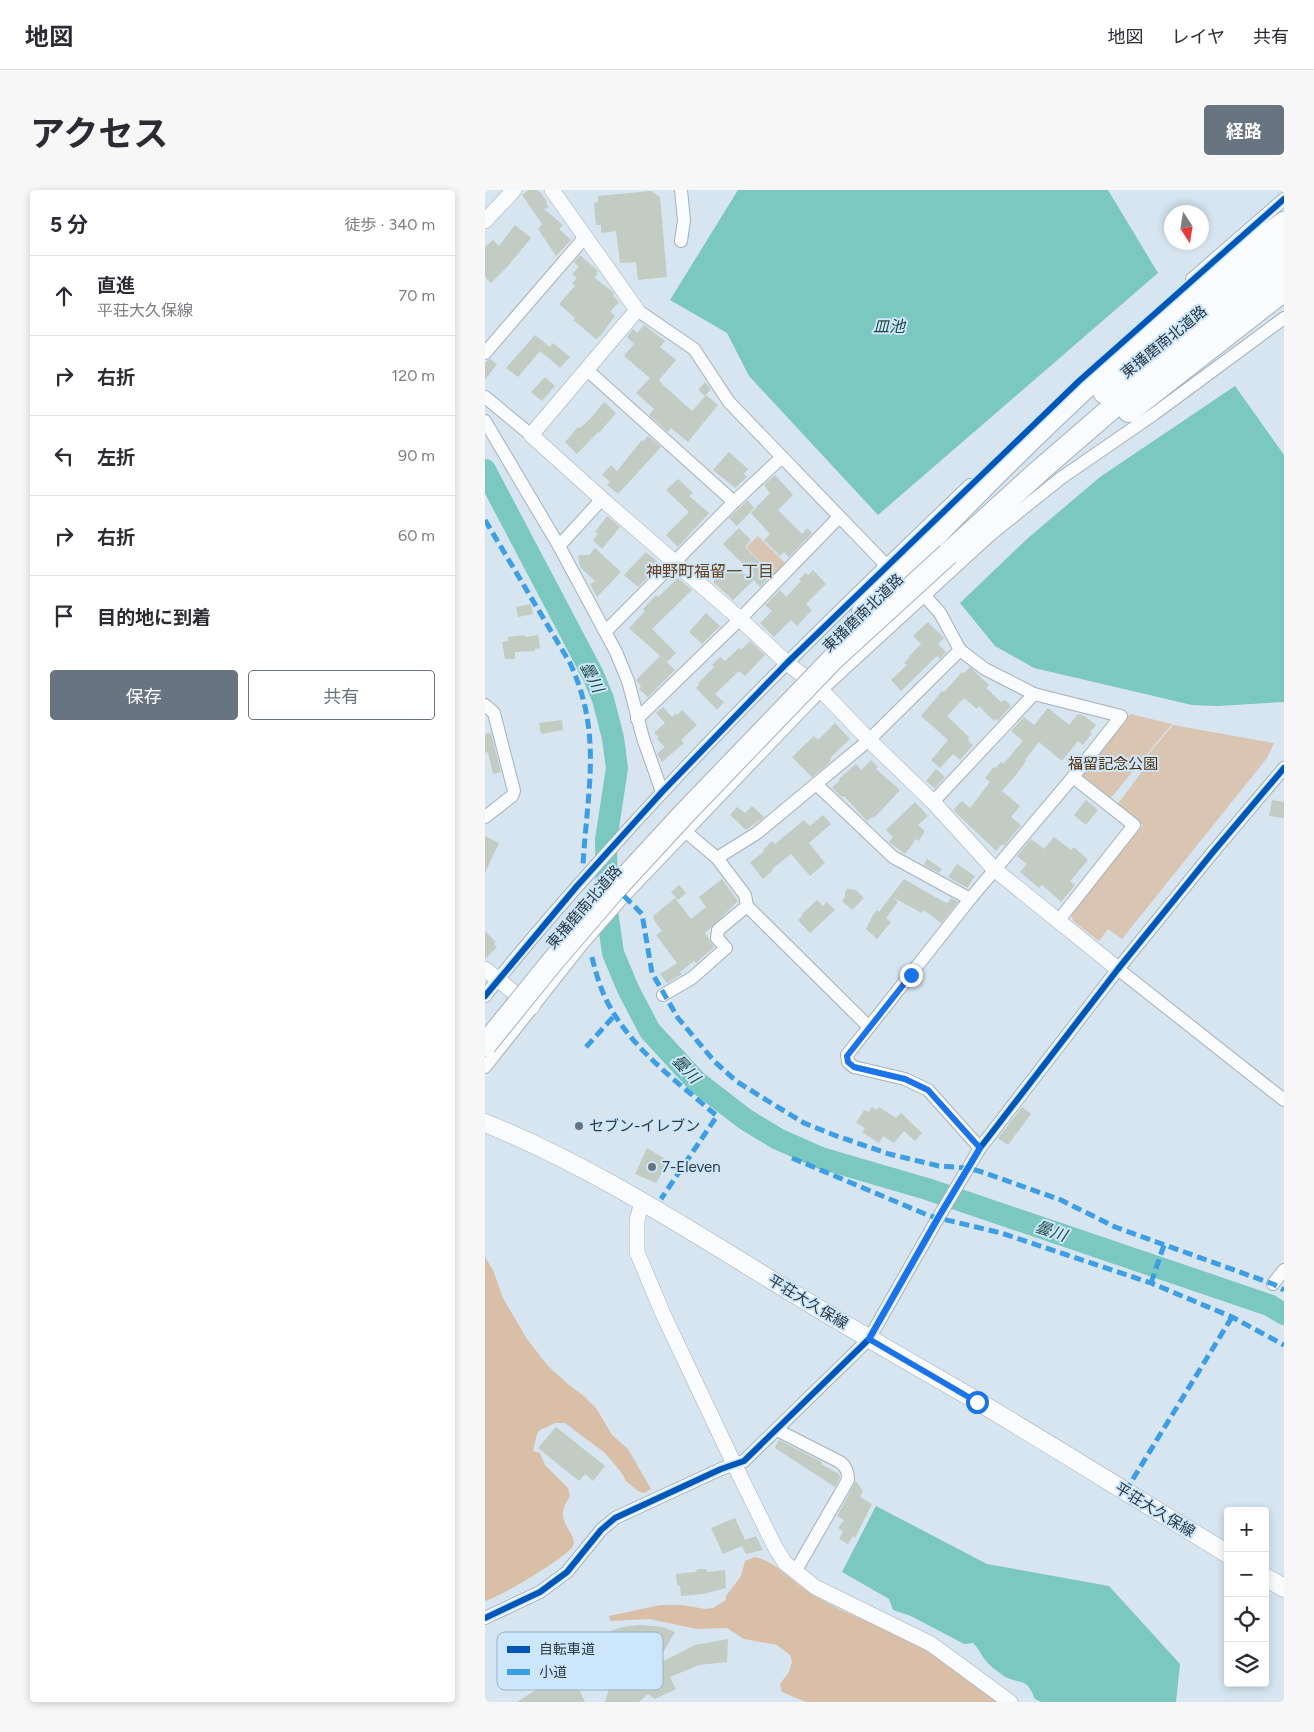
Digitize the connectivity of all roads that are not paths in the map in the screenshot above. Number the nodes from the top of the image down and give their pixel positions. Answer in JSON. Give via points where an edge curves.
{"nodes":[{"id":1,"x":514,"y":190,"type":"edge"},
{"id":2,"x":553,"y":190,"type":"edge"},
{"id":3,"x":681,"y":190,"type":"edge"},
{"id":4,"x":1284,"y":199,"type":"edge"},
{"id":5,"x":485,"y":221,"type":"edge"},
{"id":6,"x":1284,"y":223,"type":"edge"},
{"id":7,"x":585,"y":237,"type":"junction"},
{"id":8,"x":681,"y":240,"type":"dead end"},
{"id":9,"x":1284,"y":245,"type":"edge"},
{"id":10,"x":1284,"y":268,"type":"edge"},
{"id":11,"x":1284,"y":290,"type":"edge"},
{"id":12,"x":637,"y":310,"type":"junction"},
{"id":13,"x":1284,"y":318,"type":"edge"},
{"id":14,"x":485,"y":354,"type":"edge"},
{"id":15,"x":586,"y":369,"type":"junction"},
{"id":16,"x":485,"y":396,"type":"edge"},
{"id":17,"x":485,"y":421,"type":"edge"},
{"id":18,"x":531,"y":435,"type":"junction"},
{"id":19,"x":782,"y":456,"type":"junction"},
{"id":20,"x":602,"y":499,"type":"junction"},
{"id":21,"x":734,"y":502,"type":"junction"},
{"id":22,"x":839,"y":517,"type":"junction"},
{"id":23,"x":559,"y":546,"type":"junction"},
{"id":24,"x":948,"y":554,"type":"junction"},
{"id":25,"x":675,"y":561,"type":"junction"},
{"id":26,"x":886,"y":566,"type":"junction"},
{"id":27,"x":924,"y":595,"type":"junction"},
{"id":28,"x":863,"y":612,"type":"junction"},
{"id":29,"x":740,"y":619,"type":"junction"},
{"id":30,"x":606,"y":631,"type":"junction"},
{"id":31,"x":960,"y":650,"type":"junction"},
{"id":32,"x":787,"y":663,"type":"junction"},
{"id":33,"x":821,"y":690,"type":"junction"},
{"id":34,"x":1034,"y":694,"type":"junction"},
{"id":35,"x":485,"y":705,"type":"edge"},
{"id":36,"x":637,"y":719,"type":"junction"},
{"id":37,"x":869,"y":740,"type":"junction"},
{"id":38,"x":1284,"y":768,"type":"edge"},
{"id":39,"x":1073,"y":777,"type":"junction"},
{"id":40,"x":1279,"y":783,"type":"edge"},
{"id":41,"x":816,"y":784,"type":"junction"},
{"id":42,"x":662,"y":792,"type":"junction"},
{"id":43,"x":933,"y":802,"type":"junction"},
{"id":44,"x":485,"y":817,"type":"edge"},
{"id":45,"x":686,"y":832,"type":"junction"},
{"id":46,"x":717,"y":858,"type":"junction"},
{"id":47,"x":994,"y":869,"type":"junction"},
{"id":48,"x":970,"y":899,"type":"junction"},
{"id":49,"x":747,"y":906,"type":"junction"},
{"id":50,"x":1059,"y":920,"type":"junction"},
{"id":51,"x":485,"y":968,"type":"edge"},
{"id":52,"x":1118,"y":969,"type":"junction"},
{"id":53,"x":498,"y":979,"type":"junction"},
{"id":54,"x":663,"y":995,"type":"dead end"},
{"id":55,"x":485,"y":996,"type":"edge"},
{"id":56,"x":532,"y":1007,"type":"junction"},
{"id":57,"x":485,"y":1026,"type":"edge"},
{"id":58,"x":869,"y":1028,"type":"junction"},
{"id":59,"x":485,"y":1044,"type":"edge"},
{"id":60,"x":485,"y":1067,"type":"edge"},
{"id":61,"x":1284,"y":1100,"type":"edge"},
{"id":62,"x":485,"y":1123,"type":"edge"},
{"id":63,"x":980,"y":1148,"type":"junction"},
{"id":64,"x":642,"y":1202,"type":"junction"},
{"id":65,"x":1284,"y":1270,"type":"edge"},
{"id":66,"x":1273,"y":1284,"type":"dead end"},
{"id":67,"x":869,"y":1339,"type":"junction"},
{"id":68,"x":777,"y":1430,"type":"junction"},
{"id":69,"x":734,"y":1464,"type":"junction"},
{"id":70,"x":1225,"y":1552,"type":"edge"},
{"id":71,"x":795,"y":1572,"type":"junction"},
{"id":72,"x":1269,"y":1579,"type":"edge"},
{"id":73,"x":1284,"y":1588,"type":"edge"},
{"id":74,"x":485,"y":1618,"type":"edge"},
{"id":75,"x":1010,"y":1702,"type":"edge"}],
"edges":[{"from":1,"to":5,"type":"street"},
{"from":2,"to":7,"type":"street"},
{"from":3,"to":8,"type":"street","via":[[684,220]]},
{"from":4,"to":26,"type":"street","via":[[1079,381]]},
{"from":6,"to":28,"type":"highway","via":[[1172,309],[1126,351],[1021,449]]},
{"from":7,"to":12,"type":"street"},
{"from":7,"to":14,"type":"street"},
{"from":9,"to":28,"type":"highway","name":"東播磨南北道路","via":[[1136,364],[1027,459]]},
{"from":10,"to":24,"type":"highway","name":"東播磨南北道路","via":[[1149,376]]},
{"from":11,"to":24,"type":"highway"},
{"from":12,"to":15,"type":"street"},
{"from":12,"to":19,"type":"street","via":[[694,349],[729,402]]},
{"from":13,"to":27,"type":"street","via":[[1170,403],[1061,478],[990,535]]},
{"from":15,"to":18,"type":"street"},
{"from":15,"to":21,"type":"street"},
{"from":16,"to":18,"type":"street"},
{"from":17,"to":23,"type":"street"},
{"from":18,"to":20,"type":"street"},
{"from":19,"to":21,"type":"street"},
{"from":19,"to":22,"type":"street"},
{"from":20,"to":23,"type":"street"},
{"from":20,"to":25,"type":"street"},
{"from":21,"to":25,"type":"street"},
{"from":22,"to":26,"type":"street"},
{"from":22,"to":29,"type":"street"},
{"from":23,"to":30,"type":"street"},
{"from":24,"to":59,"type":"highway","name":"東播磨南北道路","bridge":true,"via":[[833,660],[684,814],[584,925]]},
{"from":25,"to":29,"type":"street"},
{"from":25,"to":30,"type":"street"},
{"from":26,"to":32,"type":"street"},
{"from":27,"to":31,"type":"street","via":[[940,613]]},
{"from":27,"to":33,"type":"street"},
{"from":28,"to":57,"type":"highway","name":"東播磨南北道路","via":[[679,801],[546,950]]},
{"from":29,"to":32,"type":"street"},
{"from":29,"to":36,"type":"street"},
{"from":30,"to":36,"type":"street","via":[[627,681]]},
{"from":31,"to":34,"type":"street","via":[[985,669]]},
{"from":31,"to":37,"type":"street"},
{"from":32,"to":33,"type":"street"},
{"from":32,"to":42,"type":"street"},
{"from":33,"to":37,"type":"street"},
{"from":33,"to":45,"type":"street"},
{"from":34,"to":39,"type":"street","via":[[1121,716]]},
{"from":34,"to":43,"type":"street"},
{"from":35,"to":44,"type":"street","via":[[495,713],[515,790]]},
{"from":36,"to":42,"type":"street"},
{"from":37,"to":41,"type":"street"},
{"from":37,"to":43,"type":"street"},
{"from":38,"to":40,"type":"street"},
{"from":39,"to":47,"type":"street"},
{"from":39,"to":50,"type":"street","via":[[1135,826]]},
{"from":40,"to":52,"type":"street","via":[[1213,852]]},
{"from":41,"to":46,"type":"street","via":[[757,832]]},
{"from":41,"to":48,"type":"street","via":[[893,857]]},
{"from":42,"to":53,"type":"street"},
{"from":43,"to":47,"type":"street"},
{"from":45,"to":46,"type":"street"},
{"from":45,"to":56,"type":"street","via":[[624,896]]},
{"from":46,"to":49,"type":"street","via":[[745,895]]},
{"from":47,"to":48,"type":"street"},
{"from":47,"to":50,"type":"street"},
{"from":48,"to":58,"type":"street"},
{"from":49,"to":54,"type":"street","via":[[718,930],[717,938],[727,948],[692,978]]},
{"from":49,"to":58,"type":"street"},
{"from":50,"to":52,"type":"street"},
{"from":51,"to":53,"type":"street"},
{"from":52,"to":61,"type":"street"},
{"from":52,"to":63,"type":"street"},
{"from":53,"to":55,"type":"street"},
{"from":53,"to":56,"type":"street"},
{"from":56,"to":60,"type":"street"},
{"from":58,"to":63,"type":"street","via":[[847,1056],[848,1062],[854,1067],[905,1079],[928,1090]]},
{"from":62,"to":64,"type":"main road","name":"平荘大久保線","via":[[615,1185]]},
{"from":63,"to":67,"type":"street"},
{"from":64,"to":67,"type":"main road","name":"平荘大久保線"},
{"from":64,"to":69,"type":"street","via":[[637,1220],[637,1252]]},
{"from":65,"to":66,"type":"street"},
{"from":67,"to":68,"type":"street"},
{"from":67,"to":70,"type":"main road","name":"平荘大久保線"},
{"from":68,"to":69,"type":"street","via":[[744,1461]]},
{"from":68,"to":71,"type":"street","via":[[845,1465],[848,1473],[848,1480]]},
{"from":69,"to":71,"type":"street","via":[[775,1547]]},
{"from":69,"to":74,"type":"street","via":[[615,1518],[567,1572],[540,1592]]},
{"from":71,"to":75,"type":"street","via":[[815,1587],[931,1644]]},
{"from":72,"to":73,"type":"main road"}]}
